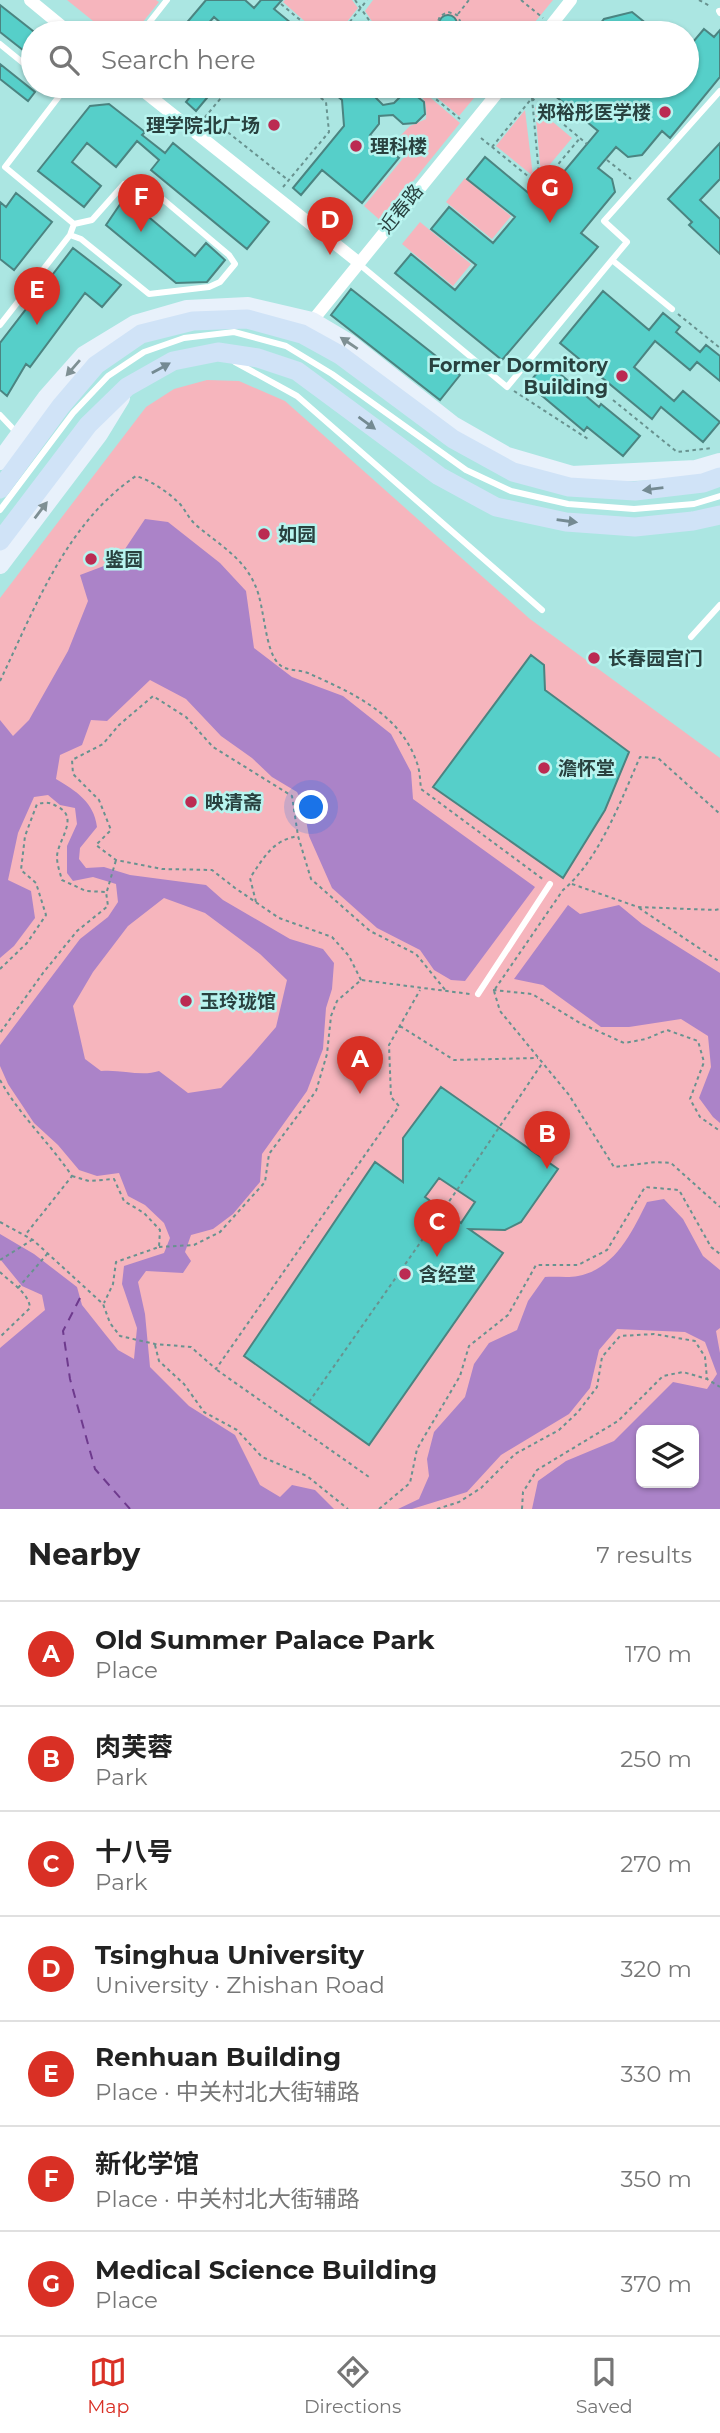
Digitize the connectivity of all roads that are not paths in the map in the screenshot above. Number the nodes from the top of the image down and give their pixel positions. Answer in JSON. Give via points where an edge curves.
{"nodes":[{"id":1,"x":30,"y":0,"type":"edge"},
{"id":2,"x":167,"y":0,"type":"edge"},
{"id":3,"x":571,"y":0,"type":"edge"},
{"id":4,"x":55,"y":21,"type":"edge"},
{"id":5,"x":150,"y":21,"type":"edge"},
{"id":6,"x":555,"y":21,"type":"edge"},
{"id":7,"x":0,"y":44,"type":"edge"},
{"id":8,"x":21,"y":61,"type":"edge"},
{"id":9,"x":720,"y":91,"type":"edge"},
{"id":10,"x":57,"y":98,"type":"edge"},
{"id":11,"x":153,"y":98,"type":"edge"},
{"id":12,"x":493,"y":98,"type":"edge"},
{"id":13,"x":3,"y":165,"type":"edge"},
{"id":14,"x":74,"y":224,"type":"junction"},
{"id":15,"x":70,"y":235,"type":"junction"},
{"id":16,"x":612,"y":260,"type":"junction"},
{"id":17,"x":358,"y":262,"type":"junction"},
{"id":18,"x":672,"y":309,"type":"road end"},
{"id":19,"x":0,"y":325,"type":"edge"},
{"id":20,"x":307,"y":327,"type":"junction"},
{"id":21,"x":218,"y":352,"type":"junction"},
{"id":22,"x":127,"y":387,"type":"junction"},
{"id":23,"x":0,"y":415,"type":"edge"},
{"id":24,"x":20,"y":435,"type":"junction"},
{"id":25,"x":0,"y":461,"type":"edge"},
{"id":26,"x":720,"y":462,"type":"edge"},
{"id":27,"x":720,"y":477,"type":"edge"},
{"id":28,"x":0,"y":489,"type":"edge"},
{"id":29,"x":720,"y":496,"type":"edge"},
{"id":30,"x":0,"y":510,"type":"edge"},
{"id":31,"x":720,"y":515,"type":"edge"},
{"id":32,"x":0,"y":541,"type":"edge"},
{"id":33,"x":0,"y":565,"type":"edge"},
{"id":34,"x":720,"y":605,"type":"edge"},
{"id":35,"x":542,"y":610,"type":"dead end"},
{"id":36,"x":691,"y":637,"type":"dead end"},
{"id":37,"x":550,"y":884,"type":"road end"},
{"id":38,"x":478,"y":994,"type":"road end"}],
"edges":[{"from":1,"to":4,"type":"street"},
{"from":2,"to":5,"type":"lane"},
{"from":3,"to":6,"type":"street"},
{"from":7,"to":8,"type":"lane"},
{"from":9,"to":16,"type":"lane","via":[[604,221],[627,242]]},
{"from":10,"to":13,"type":"lane"},
{"from":11,"to":17,"type":"street"},
{"from":12,"to":17,"type":"street","name":"近春路"},
{"from":13,"to":14,"type":"lane"},
{"from":14,"to":15,"type":"lane"},
{"from":14,"to":15,"type":"lane","via":[[92,220],[124,184],[139,180],[235,264],[220,282],[209,287],[149,294]]},
{"from":15,"to":19,"type":"lane"},
{"from":16,"to":17,"type":"lane","via":[[507,387]]},
{"from":16,"to":18,"type":"lane"},
{"from":17,"to":20,"type":"street","name":"近春路"},
{"from":20,"to":24,"type":"street","one_way":true,"via":[[248,306],[187,309],[135,324],[84,355]]},
{"from":26,"to":20,"type":"street","one_way":true,"via":[[696,469],[572,475],[507,456],[453,425],[349,343]]},
{"from":27,"to":20,"type":"main road","one_way":true,"via":[[635,491],[569,486],[513,472],[453,439]]},
{"from":20,"to":28,"type":"main road","via":[[247,319],[193,321],[141,334],[96,365]]},
{"from":22,"to":21,"type":"main road","one_way":true,"via":[[173,361]]},
{"from":21,"to":31,"type":"main road","one_way":true,"via":[[258,358],[296,371],[439,476],[496,507],[566,522],[635,527]]},
{"from":21,"to":35,"type":"lane","via":[[296,396]]},
{"from":22,"to":32,"type":"main road","via":[[88,425]]},
{"from":33,"to":22,"type":"street","one_way":true,"via":[[99,434]]},
{"from":23,"to":24,"type":"lane"},
{"from":24,"to":25,"type":"street"},
{"from":29,"to":30,"type":"lane","via":[[694,504],[634,509],[568,504],[510,491],[466,470],[286,346],[234,332],[184,338],[144,352],[108,376],[73,413]]},
{"from":34,"to":36,"type":"lane"},
{"from":37,"to":38,"type":"lane"}]}
